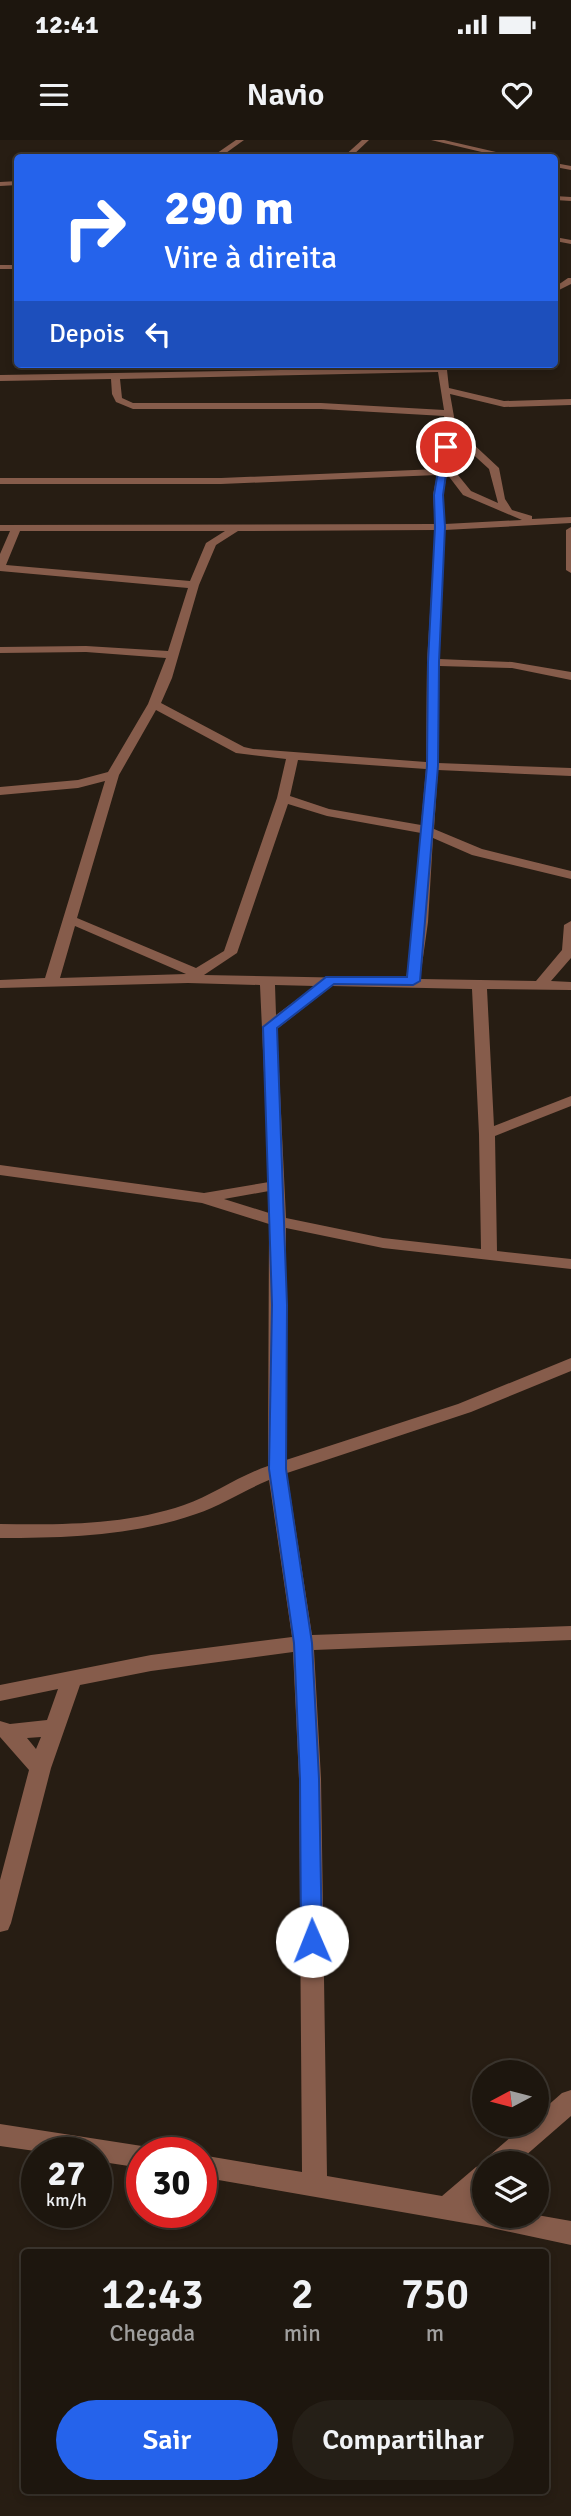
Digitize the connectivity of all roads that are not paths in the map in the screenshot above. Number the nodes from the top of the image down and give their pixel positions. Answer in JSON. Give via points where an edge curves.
{"nodes":[{"id":1,"x":241,"y":140,"type":"edge"},
{"id":2,"x":366,"y":140,"type":"edge"},
{"id":3,"x":434,"y":140,"type":"edge"},
{"id":4,"x":219,"y":154,"type":"edge"},
{"id":5,"x":350,"y":154,"type":"edge"},
{"id":6,"x":500,"y":154,"type":"edge"},
{"id":7,"x":204,"y":368,"type":"edge"},
{"id":8,"x":244,"y":368,"type":"edge"},
{"id":9,"x":401,"y":368,"type":"edge"},
{"id":10,"x":432,"y":368,"type":"edge"},
{"id":11,"x":446,"y":368,"type":"edge"},
{"id":12,"x":389,"y":371,"type":"junction"},
{"id":13,"x":226,"y":375,"type":"junction"},
{"id":14,"x":203,"y":376,"type":"junction"},
{"id":15,"x":115,"y":377,"type":"junction"},
{"id":16,"x":0,"y":378,"type":"edge"},
{"id":17,"x":445,"y":390,"type":"junction"},
{"id":18,"x":571,"y":402,"type":"edge"},
{"id":19,"x":447,"y":413,"type":"junction"},
{"id":20,"x":451,"y":429,"type":"junction"},
{"id":21,"x":443,"y":469,"type":"junction"},
{"id":22,"x":0,"y":481,"type":"edge"},
{"id":23,"x":508,"y":512,"type":"junction"},
{"id":24,"x":571,"y":520,"type":"edge"},
{"id":25,"x":544,"y":522,"type":"junction"},
{"id":26,"x":440,"y":527,"type":"junction"},
{"id":27,"x":0,"y":528,"type":"edge"},
{"id":28,"x":16,"y":529,"type":"junction"},
{"id":29,"x":199,"y":529,"type":"junction"},
{"id":30,"x":236,"y":529,"type":"junction"},
{"id":31,"x":570,"y":531,"type":"edge"},
{"id":32,"x":211,"y":543,"type":"junction"},
{"id":33,"x":0,"y":568,"type":"edge"},
{"id":34,"x":571,"y":570,"type":"edge"},
{"id":35,"x":194,"y":585,"type":"junction"},
{"id":36,"x":0,"y":650,"type":"edge"},
{"id":37,"x":174,"y":655,"type":"junction"},
{"id":38,"x":433,"y":662,"type":"junction"},
{"id":39,"x":571,"y":676,"type":"edge"},
{"id":40,"x":154,"y":704,"type":"junction"},
{"id":41,"x":293,"y":757,"type":"junction"},
{"id":42,"x":432,"y":766,"type":"junction"},
{"id":43,"x":571,"y":772,"type":"edge"},
{"id":44,"x":113,"y":775,"type":"junction"},
{"id":45,"x":78,"y":784,"type":"junction"},
{"id":46,"x":0,"y":790,"type":"edge"},
{"id":47,"x":108,"y":793,"type":"junction"},
{"id":48,"x":284,"y":798,"type":"junction"},
{"id":49,"x":426,"y":830,"type":"junction"},
{"id":50,"x":571,"y":875,"type":"edge"},
{"id":51,"x":69,"y":919,"type":"junction"},
{"id":52,"x":571,"y":925,"type":"edge"},
{"id":53,"x":570,"y":952,"type":"edge"},
{"id":54,"x":230,"y":953,"type":"junction"},
{"id":55,"x":192,"y":976,"type":"junction"},
{"id":56,"x":245,"y":979,"type":"junction"},
{"id":57,"x":267,"y":979,"type":"junction"},
{"id":58,"x":331,"y":980,"type":"junction"},
{"id":59,"x":413,"y":981,"type":"junction"},
{"id":60,"x":51,"y":983,"type":"junction"},
{"id":61,"x":0,"y":984,"type":"edge"},
{"id":62,"x":479,"y":984,"type":"junction"},
{"id":63,"x":541,"y":984,"type":"junction"},
{"id":64,"x":571,"y":986,"type":"edge"},
{"id":65,"x":270,"y":1027,"type":"junction"},
{"id":66,"x":571,"y":1101,"type":"edge"},
{"id":67,"x":487,"y":1135,"type":"junction"},
{"id":68,"x":0,"y":1170,"type":"edge"},
{"id":69,"x":277,"y":1185,"type":"junction"},
{"id":70,"x":204,"y":1198,"type":"junction"},
{"id":71,"x":277,"y":1221,"type":"junction"},
{"id":72,"x":489,"y":1255,"type":"junction"},
{"id":73,"x":571,"y":1264,"type":"edge"},
{"id":74,"x":571,"y":1364,"type":"edge"},
{"id":75,"x":277,"y":1469,"type":"junction"},
{"id":76,"x":0,"y":1531,"type":"edge"},
{"id":77,"x":571,"y":1633,"type":"edge"},
{"id":78,"x":303,"y":1643,"type":"junction"},
{"id":79,"x":72,"y":1678,"type":"junction"},
{"id":80,"x":0,"y":1693,"type":"edge"},
{"id":81,"x":57,"y":1727,"type":"junction"},
{"id":82,"x":5,"y":1731,"type":"edge"},
{"id":83,"x":40,"y":1768,"type":"junction"},
{"id":84,"x":0,"y":1923,"type":"edge"},
{"id":85,"x":571,"y":2101,"type":"edge"},
{"id":86,"x":0,"y":2135,"type":"edge"},
{"id":87,"x":513,"y":2151,"type":"edge"},
{"id":88,"x":126,"y":2155,"type":"edge"},
{"id":89,"x":217,"y":2169,"type":"edge"},
{"id":90,"x":315,"y":2184,"type":"junction"},
{"id":91,"x":472,"y":2186,"type":"edge"},
{"id":92,"x":447,"y":2207,"type":"junction"},
{"id":93,"x":472,"y":2212,"type":"edge"},
{"id":94,"x":547,"y":2228,"type":"edge"},
{"id":95,"x":571,"y":2233,"type":"edge"}],
"edges":[{"from":1,"to":4,"type":"street"},
{"from":2,"to":5,"type":"street"},
{"from":3,"to":6,"type":"street"},
{"from":7,"to":14,"type":"street"},
{"from":8,"to":13,"type":"street"},
{"from":9,"to":12,"type":"street"},
{"from":10,"to":12,"type":"street"},
{"from":11,"to":17,"type":"street"},
{"from":12,"to":13,"type":"street"},
{"from":13,"to":14,"type":"street"},
{"from":14,"to":15,"type":"street"},
{"from":15,"to":16,"type":"street"},
{"from":15,"to":19,"type":"street","via":[[117,400],[133,406],[321,406]]},
{"from":17,"to":18,"type":"street","via":[[504,404]]},
{"from":17,"to":19,"type":"street"},
{"from":19,"to":20,"type":"street"},
{"from":20,"to":21,"type":"street"},
{"from":20,"to":23,"type":"street","via":[[494,468],[500,499]]},
{"from":21,"to":22,"type":"street","via":[[304,481]]},
{"from":21,"to":23,"type":"street","via":[[467,493]]},
{"from":21,"to":26,"type":"street","via":[[438,495]]},
{"from":23,"to":25,"type":"street"},
{"from":24,"to":25,"type":"street"},
{"from":25,"to":26,"type":"street"},
{"from":25,"to":31,"type":"street"},
{"from":26,"to":30,"type":"street"},
{"from":26,"to":38,"type":"street"},
{"from":27,"to":28,"type":"street"},
{"from":28,"to":29,"type":"street"},
{"from":28,"to":33,"type":"street"},
{"from":29,"to":30,"type":"street"},
{"from":29,"to":32,"type":"street"},
{"from":30,"to":32,"type":"street"},
{"from":31,"to":34,"type":"street"},
{"from":32,"to":35,"type":"street"},
{"from":33,"to":35,"type":"street"},
{"from":35,"to":37,"type":"street"},
{"from":36,"to":37,"type":"street"},
{"from":37,"to":40,"type":"street"},
{"from":38,"to":39,"type":"street","via":[[512,665]]},
{"from":38,"to":42,"type":"street"},
{"from":40,"to":41,"type":"street","via":[[240,750]]},
{"from":40,"to":44,"type":"street"},
{"from":41,"to":42,"type":"street"},
{"from":41,"to":48,"type":"street"},
{"from":42,"to":43,"type":"street"},
{"from":42,"to":49,"type":"street"},
{"from":44,"to":45,"type":"street"},
{"from":44,"to":47,"type":"street"},
{"from":45,"to":46,"type":"street"},
{"from":45,"to":47,"type":"street"},
{"from":47,"to":51,"type":"street"},
{"from":48,"to":49,"type":"street","via":[[327,812]]},
{"from":48,"to":54,"type":"street"},
{"from":49,"to":50,"type":"street","via":[[477,852]]},
{"from":49,"to":59,"type":"street"},
{"from":51,"to":55,"type":"street"},
{"from":51,"to":60,"type":"street"},
{"from":52,"to":53,"type":"street"},
{"from":53,"to":63,"type":"street"},
{"from":54,"to":55,"type":"street"},
{"from":54,"to":56,"type":"street"},
{"from":55,"to":56,"type":"street"},
{"from":55,"to":60,"type":"street"},
{"from":56,"to":57,"type":"street"},
{"from":57,"to":58,"type":"street"},
{"from":57,"to":65,"type":"street"},
{"from":58,"to":59,"type":"street"},
{"from":58,"to":65,"type":"street"},
{"from":59,"to":62,"type":"street"},
{"from":60,"to":61,"type":"street"},
{"from":62,"to":63,"type":"street"},
{"from":62,"to":67,"type":"street"},
{"from":63,"to":64,"type":"street"},
{"from":65,"to":69,"type":"street"},
{"from":66,"to":67,"type":"street"},
{"from":67,"to":72,"type":"street"},
{"from":68,"to":70,"type":"street"},
{"from":69,"to":70,"type":"street"},
{"from":69,"to":71,"type":"street"},
{"from":70,"to":71,"type":"street"},
{"from":71,"to":72,"type":"street","via":[[383,1243]]},
{"from":71,"to":75,"type":"street"},
{"from":72,"to":73,"type":"street"},
{"from":74,"to":75,"type":"street","via":[[461,1411]]},
{"from":75,"to":76,"type":"street","via":[[188,1510],[138,1522],[40,1532]]},
{"from":75,"to":78,"type":"street"},
{"from":77,"to":78,"type":"street"},
{"from":78,"to":79,"type":"street"},
{"from":78,"to":90,"type":"street","via":[[310,1779]]},
{"from":79,"to":80,"type":"street"},
{"from":79,"to":81,"type":"street"},
{"from":81,"to":82,"type":"street"},
{"from":81,"to":83,"type":"street"},
{"from":82,"to":83,"type":"street"},
{"from":83,"to":84,"type":"street"},
{"from":85,"to":87,"type":"street"},
{"from":86,"to":88,"type":"street"},
{"from":89,"to":90,"type":"street"},
{"from":90,"to":92,"type":"street"},
{"from":91,"to":92,"type":"street"},
{"from":92,"to":93,"type":"street"},
{"from":94,"to":95,"type":"street"}]}
